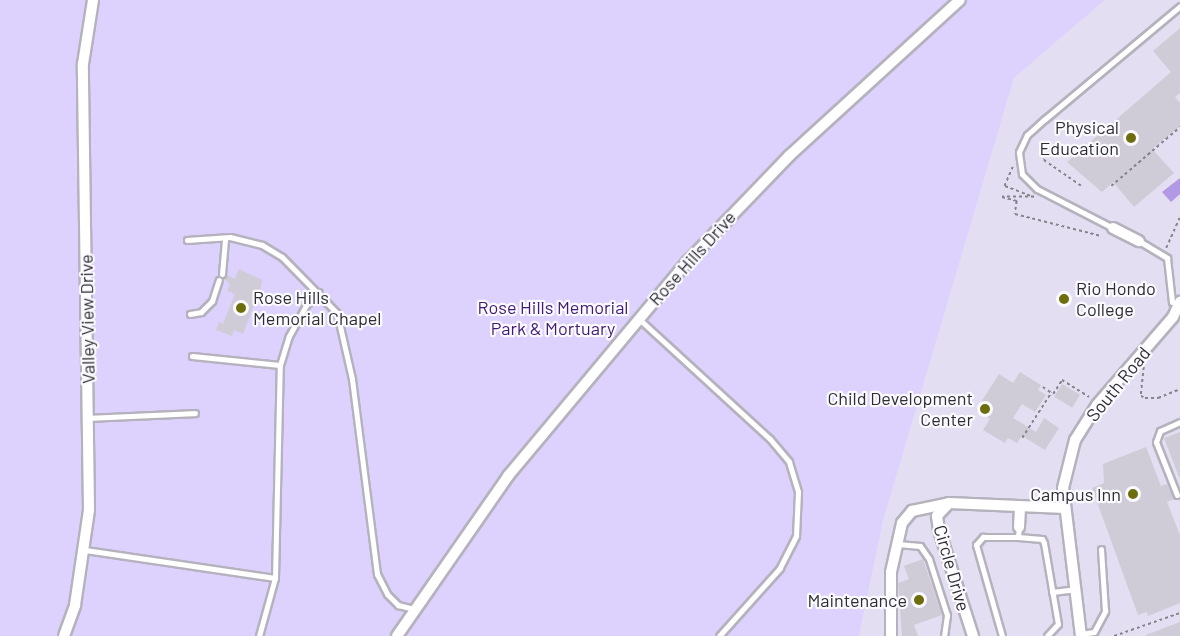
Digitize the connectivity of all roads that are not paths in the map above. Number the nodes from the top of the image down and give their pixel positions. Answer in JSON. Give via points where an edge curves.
{"nodes":[{"id":1,"x":93,"y":0,"type":"edge"},
{"id":2,"x":960,"y":0,"type":"edge"},
{"id":3,"x":1180,"y":6,"type":"edge"},
{"id":4,"x":1113,"y":228,"type":"joint"},
{"id":5,"x":225,"y":238,"type":"junction"},
{"id":6,"x":187,"y":240,"type":"dead end"},
{"id":7,"x":1139,"y":241,"type":"joint"},
{"id":8,"x":222,"y":274,"type":"dead end"},
{"id":9,"x":219,"y":280,"type":"dead end"},
{"id":10,"x":319,"y":292,"type":"junction"},
{"id":11,"x":1179,"y":303,"type":"edge"},
{"id":12,"x":190,"y":314,"type":"dead end"},
{"id":13,"x":638,"y":318,"type":"junction"},
{"id":14,"x":192,"y":356,"type":"dead end"},
{"id":15,"x":280,"y":365,"type":"junction"},
{"id":16,"x":195,"y":413,"type":"dead end"},
{"id":17,"x":89,"y":418,"type":"junction"},
{"id":18,"x":1180,"y":422,"type":"edge"},
{"id":19,"x":1177,"y":495,"type":"dead end"},
{"id":20,"x":949,"y":503,"type":"junction"},
{"id":21,"x":1020,"y":506,"type":"junction"},
{"id":22,"x":1065,"y":508,"type":"junction"},
{"id":23,"x":1019,"y":532,"type":"junction"},
{"id":24,"x":897,"y":545,"type":"junction"},
{"id":25,"x":1101,"y":549,"type":"dead end"},
{"id":26,"x":85,"y":550,"type":"junction"},
{"id":27,"x":275,"y":578,"type":"junction"},
{"id":28,"x":1075,"y":589,"type":"junction"},
{"id":29,"x":1052,"y":592,"type":"junction"},
{"id":30,"x":414,"y":609,"type":"junction"},
{"id":31,"x":1081,"y":635,"type":"edge"},
{"id":32,"x":63,"y":636,"type":"edge"},
{"id":33,"x":259,"y":636,"type":"edge"},
{"id":34,"x":397,"y":636,"type":"edge"},
{"id":35,"x":719,"y":636,"type":"edge"},
{"id":36,"x":891,"y":636,"type":"edge"},
{"id":37,"x":944,"y":636,"type":"edge"},
{"id":38,"x":973,"y":636,"type":"edge"},
{"id":39,"x":1002,"y":636,"type":"edge"},
{"id":40,"x":1047,"y":636,"type":"edge"}],
"edges":[{"from":1,"to":17,"type":"street","name":"Valley View Drive","via":[[83,64]]},
{"from":2,"to":13,"type":"street","name":"Rose Hills Drive","via":[[789,156]]},
{"from":3,"to":4,"type":"lane","via":[[1027,135],[1019,152],[1022,174],[1037,189]]},
{"from":4,"to":7,"type":"street"},
{"from":5,"to":6,"type":"lane"},
{"from":5,"to":8,"type":"lane"},
{"from":5,"to":10,"type":"lane","via":[[262,245],[282,257]]},
{"from":7,"to":11,"type":"lane","via":[[1164,254],[1172,302]]},
{"from":9,"to":12,"type":"lane","via":[[212,301],[201,312]]},
{"from":10,"to":15,"type":"lane","via":[[306,305],[289,336]]},
{"from":10,"to":30,"type":"lane","via":[[337,313],[346,340],[377,574],[398,605]]},
{"from":11,"to":22,"type":"street","name":"South Road","via":[[1173,317],[1097,405],[1075,440],[1063,488]]},
{"from":13,"to":30,"type":"street","name":"Rose Hills Drive","via":[[508,476]]},
{"from":13,"to":35,"type":"lane","via":[[771,439],[789,462],[798,492],[796,536],[780,568]]},
{"from":14,"to":15,"type":"lane"},
{"from":15,"to":27,"type":"lane"},
{"from":16,"to":17,"type":"lane"},
{"from":17,"to":26,"type":"street","name":"Valley View Drive"},
{"from":18,"to":19,"type":"lane","via":[[1160,431],[1156,442]]},
{"from":20,"to":21,"type":"street"},
{"from":20,"to":24,"type":"street","via":[[912,511],[902,523]]},
{"from":20,"to":38,"type":"street","name":"Circle Drive","via":[[937,516],[939,530]]},
{"from":21,"to":22,"type":"street"},
{"from":21,"to":23,"type":"street"},
{"from":22,"to":28,"type":"street"},
{"from":23,"to":29,"type":"lane","via":[[1042,539]]},
{"from":23,"to":39,"type":"lane","via":[[983,537],[976,545]]},
{"from":24,"to":36,"type":"street","via":[[889,595]]},
{"from":24,"to":37,"type":"lane","via":[[920,546],[929,559],[947,615]]},
{"from":25,"to":31,"type":"lane","via":[[1105,611],[1094,632]]},
{"from":26,"to":27,"type":"lane"},
{"from":26,"to":32,"type":"street","name":"Valley View Drive","via":[[75,605]]},
{"from":27,"to":33,"type":"lane"},
{"from":28,"to":29,"type":"lane"},
{"from":28,"to":31,"type":"street"},
{"from":29,"to":40,"type":"lane","via":[[1058,624]]},
{"from":30,"to":34,"type":"street","name":"Rose Hills Drive"}]}
